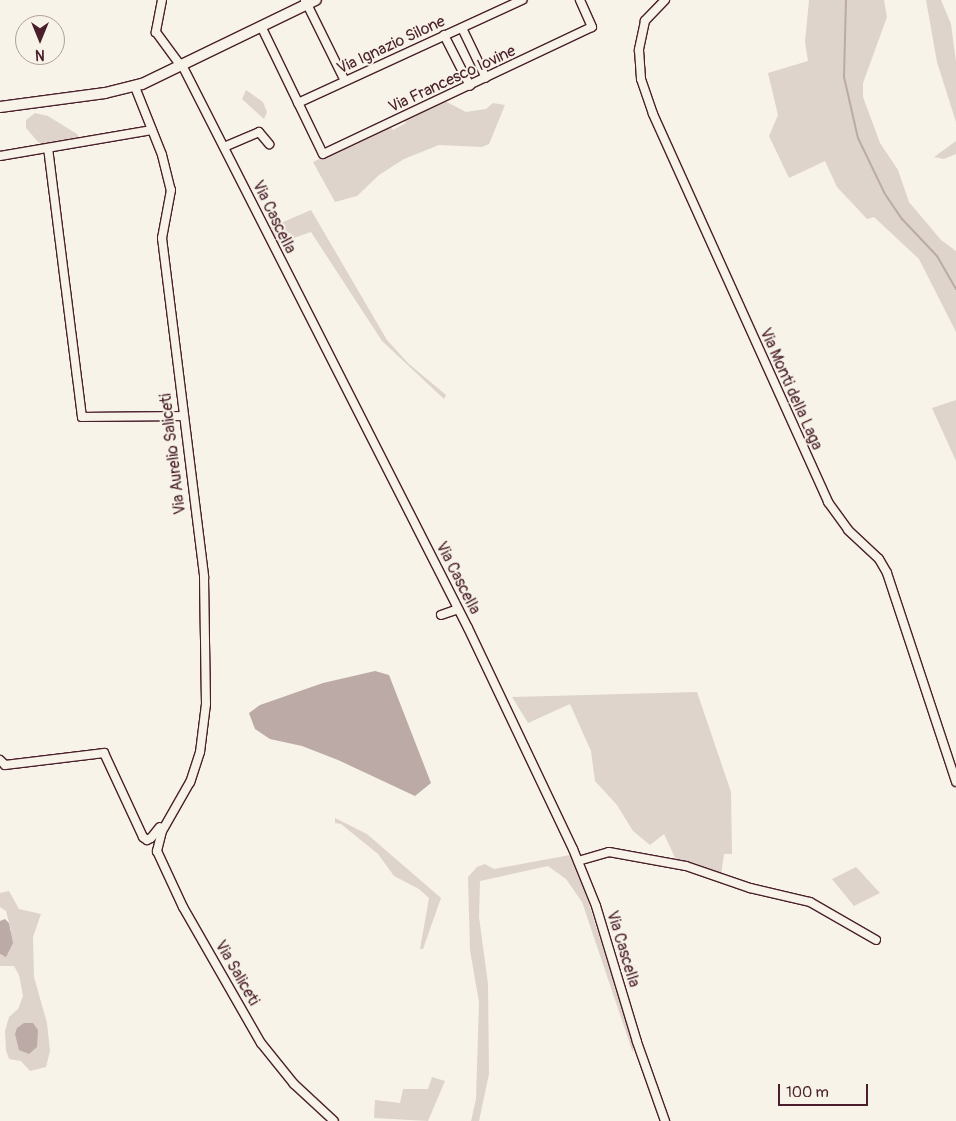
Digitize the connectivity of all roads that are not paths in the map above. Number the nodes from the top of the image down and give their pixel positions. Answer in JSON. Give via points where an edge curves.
{"nodes":[{"id":1,"x":162,"y":0,"type":"edge"},
{"id":2,"x":522,"y":0,"type":"edge"},
{"id":3,"x":580,"y":0,"type":"edge"},
{"id":4,"x":665,"y":0,"type":"edge"},
{"id":5,"x":309,"y":1,"type":"edge"},
{"id":6,"x":260,"y":26,"type":"junction"},
{"id":7,"x":462,"y":28,"type":"junction"},
{"id":8,"x":444,"y":35,"type":"junction"},
{"id":9,"x":182,"y":66,"type":"junction"},
{"id":10,"x":486,"y":78,"type":"junction"},
{"id":11,"x":345,"y":81,"type":"junction"},
{"id":12,"x":135,"y":86,"type":"junction"},
{"id":13,"x":470,"y":86,"type":"junction"},
{"id":14,"x":298,"y":103,"type":"junction"},
{"id":15,"x":0,"y":107,"type":"edge"},
{"id":16,"x":152,"y":130,"type":"junction"},
{"id":17,"x":269,"y":144,"type":"dead end"},
{"id":18,"x":224,"y":146,"type":"junction"},
{"id":19,"x":48,"y":148,"type":"junction"},
{"id":20,"x":0,"y":156,"type":"edge"},
{"id":21,"x":182,"y":416,"type":"junction"},
{"id":22,"x":458,"y":609,"type":"junction"},
{"id":23,"x":441,"y":615,"type":"dead end"},
{"id":24,"x":0,"y":760,"type":"edge"},
{"id":25,"x":956,"y":782,"type":"edge"},
{"id":26,"x":169,"y":819,"type":"junction"},
{"id":27,"x":578,"y":861,"type":"junction"},
{"id":28,"x":876,"y":940,"type":"dead end"},
{"id":29,"x":334,"y":1121,"type":"edge"},
{"id":30,"x":665,"y":1121,"type":"edge"}],
"edges":[{"from":1,"to":9,"type":"street","name":"Via Cascella","via":[[156,32]]},
{"from":2,"to":7,"type":"street","name":"Via Ignazio Silone"},
{"from":3,"to":10,"type":"street","name":"Via Francesco Iovine","via":[[592,27]]},
{"from":4,"to":25,"type":"street","name":"Via Monti della Laga","via":[[645,21],[640,43],[640,72],[653,114],[828,502],[848,530],[879,559],[887,573]]},
{"from":5,"to":6,"type":"main road"},
{"from":5,"to":11,"type":"street"},
{"from":6,"to":9,"type":"main road"},
{"from":6,"to":14,"type":"street"},
{"from":7,"to":8,"type":"street","name":"Via Ignazio Silone"},
{"from":7,"to":10,"type":"street"},
{"from":8,"to":11,"type":"street","name":"Via Ignazio Silone"},
{"from":8,"to":13,"type":"street"},
{"from":9,"to":12,"type":"main road"},
{"from":9,"to":18,"type":"street","name":"Via Cascella"},
{"from":10,"to":13,"type":"street","name":"Via Francesco Iovine"},
{"from":11,"to":14,"type":"street","name":"Via Ignazio Silone"},
{"from":12,"to":15,"type":"main road"},
{"from":12,"to":16,"type":"street","name":"Via Aurelio Saliceti"},
{"from":13,"to":14,"type":"street","name":"Via Francesco Iovine","via":[[323,154]]},
{"from":16,"to":19,"type":"street"},
{"from":16,"to":21,"type":"street","name":"Via Aurelio Saliceti","via":[[171,190],[162,238]]},
{"from":17,"to":18,"type":"street","via":[[258,132]]},
{"from":18,"to":22,"type":"street","name":"Via Cascella"},
{"from":19,"to":20,"type":"street"},
{"from":19,"to":21,"type":"street","via":[[82,417]]},
{"from":21,"to":26,"type":"street","name":"Via Aurelio Saliceti","via":[[204,577],[206,704],[194,774]]},
{"from":22,"to":23,"type":"street"},
{"from":22,"to":27,"type":"street","name":"Via Cascella"},
{"from":24,"to":26,"type":"street","via":[[5,765],[104,753],[143,837],[151,838]]},
{"from":26,"to":29,"type":"street","name":"Via Saliceti","via":[[157,843],[157,851],[183,908],[276,1064]]},
{"from":27,"to":28,"type":"street","via":[[609,852],[686,866],[750,888],[810,902]]},
{"from":27,"to":30,"type":"street","name":"Via Cascella"}]}
